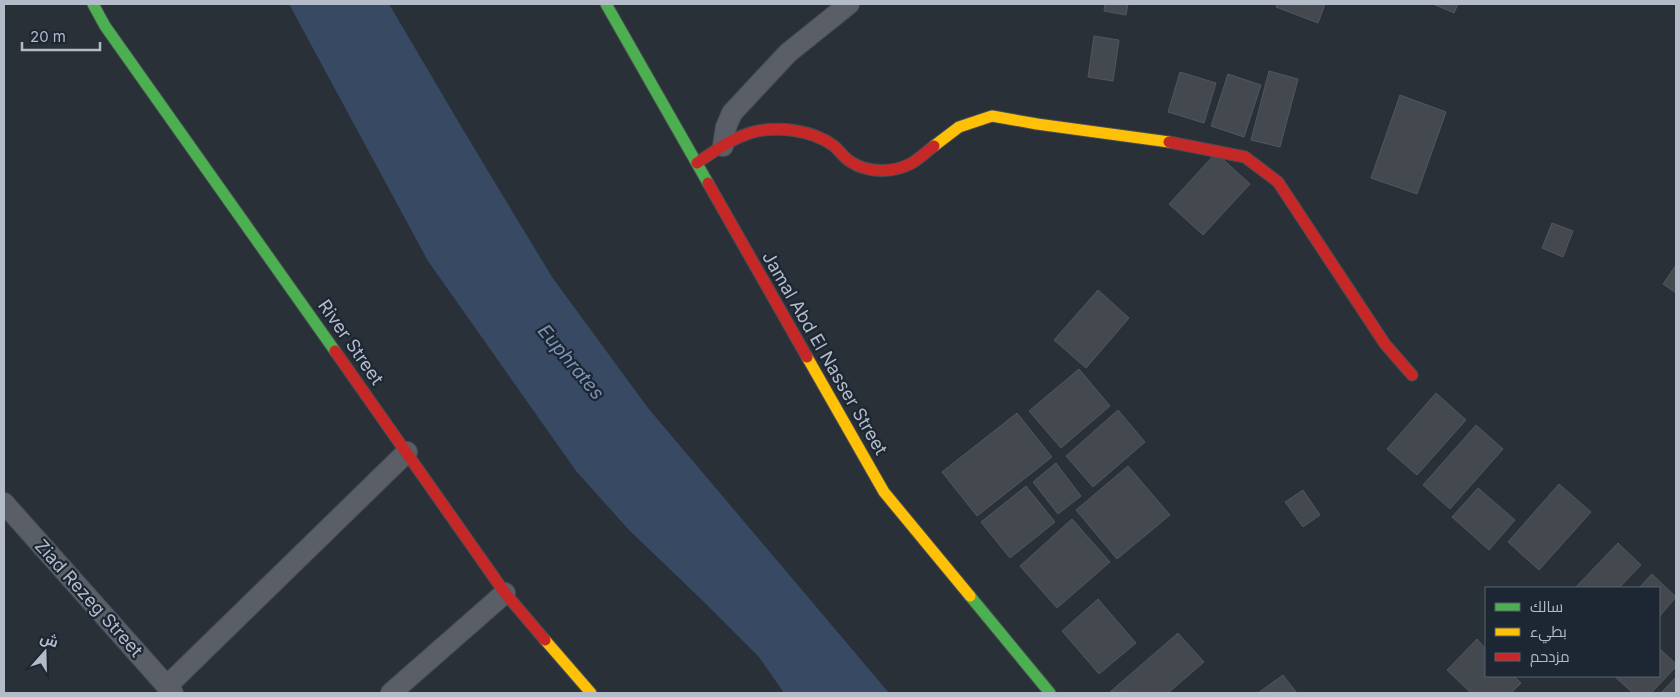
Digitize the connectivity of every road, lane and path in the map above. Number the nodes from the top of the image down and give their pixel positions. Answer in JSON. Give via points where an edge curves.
{"nodes":[{"id":1,"x":92,"y":4,"type":"edge"},
{"id":2,"x":606,"y":4,"type":"edge"},
{"id":3,"x":849,"y":4,"type":"edge"},
{"id":4,"x":723,"y":146,"type":"junction"},
{"id":5,"x":697,"y":163,"type":"junction"},
{"id":6,"x":1412,"y":375,"type":"dead end"},
{"id":7,"x":407,"y":452,"type":"junction"},
{"id":8,"x":4,"y":503,"type":"edge"},
{"id":9,"x":505,"y":593,"type":"junction"},
{"id":10,"x":170,"y":690,"type":"edge"},
{"id":11,"x":391,"y":693,"type":"edge"},
{"id":12,"x":591,"y":693,"type":"edge"},
{"id":13,"x":1050,"y":693,"type":"edge"}],
"edges":[{"from":1,"to":7,"type":"street","name":"River Street"},
{"from":2,"to":5,"type":"street","name":"Jamal Abd El Nasser Street"},
{"from":3,"to":4,"type":"street","via":[[788,53],[732,113]]},
{"from":4,"to":5,"type":"street"},
{"from":4,"to":6,"type":"street","via":[[750,134],[778,129],[812,135],[834,146],[850,162],[869,170],[889,170],[910,164],[959,127],[992,116],[1186,144],[1245,157],[1278,182],[1385,344]]},
{"from":5,"to":13,"type":"street","name":"Jamal Abd El Nasser Street","via":[[884,492]]},
{"from":7,"to":9,"type":"street","name":"River Street"},
{"from":7,"to":10,"type":"street"},
{"from":8,"to":10,"type":"street","name":"Ziad Rezeg Street"},
{"from":9,"to":11,"type":"street"},
{"from":9,"to":12,"type":"street","name":"River Street"}]}
